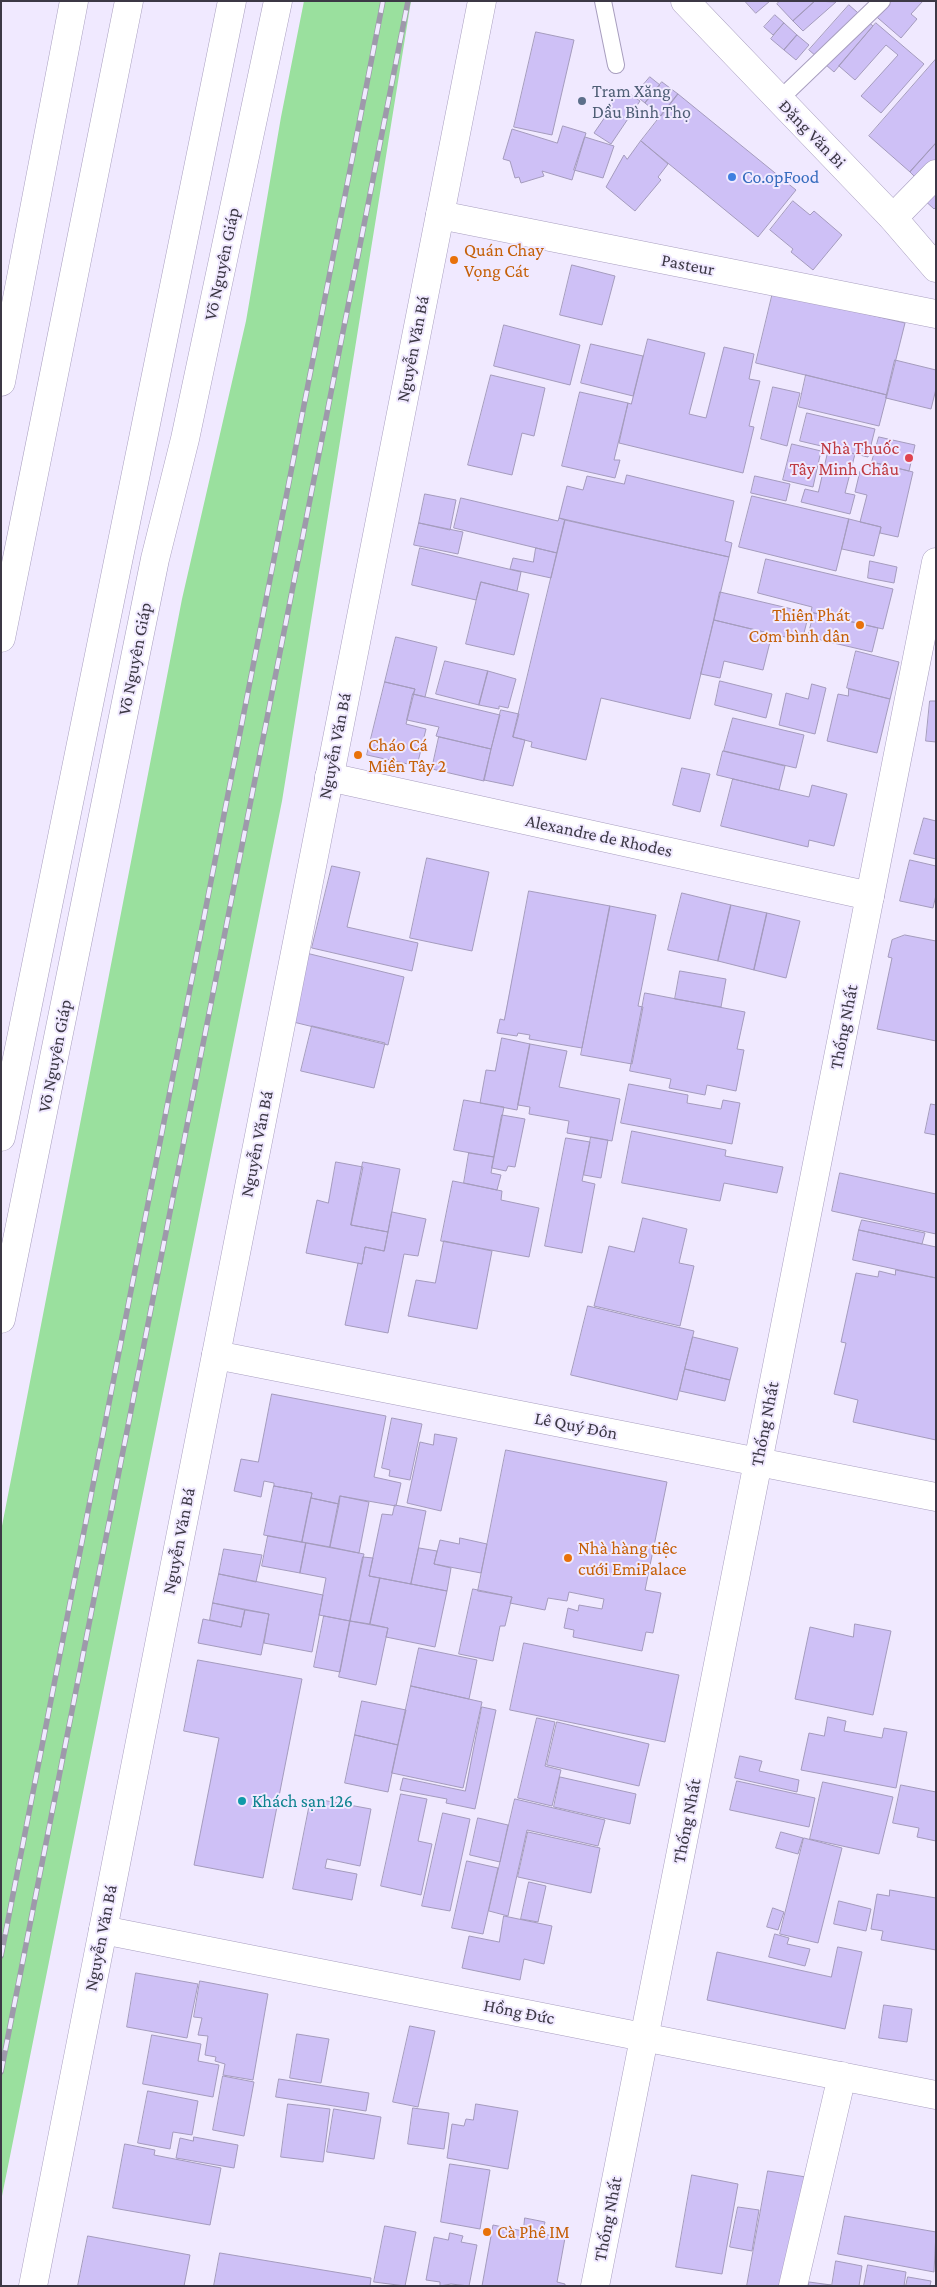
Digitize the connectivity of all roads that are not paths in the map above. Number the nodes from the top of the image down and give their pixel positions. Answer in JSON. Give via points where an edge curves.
{"nodes":[{"id":1,"x":74,"y":1,"type":"edge"},
{"id":2,"x":129,"y":1,"type":"edge"},
{"id":3,"x":232,"y":1,"type":"edge"},
{"id":4,"x":278,"y":1,"type":"edge"},
{"id":5,"x":482,"y":1,"type":"edge"},
{"id":6,"x":603,"y":1,"type":"edge"},
{"id":7,"x":685,"y":1,"type":"edge"},
{"id":8,"x":882,"y":1,"type":"edge"},
{"id":9,"x":616,"y":65,"type":"dead end"},
{"id":10,"x":779,"y":100,"type":"junction"},
{"id":11,"x":936,"y":174,"type":"edge"},
{"id":12,"x":440,"y":215,"type":"junction"},
{"id":13,"x":893,"y":218,"type":"junction"},
{"id":14,"x":936,"y":268,"type":"edge"},
{"id":15,"x":936,"y":314,"type":"edge"},
{"id":16,"x":1,"y":382,"type":"edge"},
{"id":17,"x":936,"y":562,"type":"edge"},
{"id":18,"x":1,"y":638,"type":"edge"},
{"id":19,"x":329,"y":777,"type":"junction"},
{"id":20,"x":870,"y":896,"type":"junction"},
{"id":21,"x":1,"y":1138,"type":"edge"},
{"id":22,"x":1,"y":1319,"type":"edge"},
{"id":23,"x":216,"y":1355,"type":"junction"},
{"id":24,"x":758,"y":1462,"type":"junction"},
{"id":25,"x":936,"y":1497,"type":"edge"},
{"id":26,"x":103,"y":1930,"type":"junction"},
{"id":27,"x":644,"y":2037,"type":"junction"},
{"id":28,"x":842,"y":2076,"type":"junction"},
{"id":29,"x":936,"y":2095,"type":"edge"},
{"id":30,"x":33,"y":2286,"type":"edge"},
{"id":31,"x":595,"y":2286,"type":"edge"},
{"id":32,"x":793,"y":2286,"type":"edge"}],
"edges":[{"from":1,"to":16,"type":"main road"},
{"from":2,"to":18,"type":"main road"},
{"from":3,"to":21,"type":"main road","name":"Võ Nguyên Giáp"},
{"from":4,"to":22,"type":"main road","name":"Võ Nguyên Giáp","via":[[189,420],[155,559]]},
{"from":5,"to":12,"type":"main road","name":"Nguyễn Văn Bá"},
{"from":6,"to":9,"type":"lane"},
{"from":7,"to":10,"type":"main road","name":"Đặng Văn Bi"},
{"from":8,"to":10,"type":"lane"},
{"from":10,"to":13,"type":"main road","name":"Đặng Văn Bi"},
{"from":11,"to":13,"type":"main road"},
{"from":12,"to":15,"type":"main road","name":"Pasteur"},
{"from":12,"to":19,"type":"main road","name":"Nguyễn Văn Bá"},
{"from":13,"to":14,"type":"main road","name":"Đặng Văn Bi"},
{"from":17,"to":20,"type":"main road","name":"Thống Nhất"},
{"from":19,"to":20,"type":"main road","name":"Alexandre de Rhodes"},
{"from":19,"to":23,"type":"main road","name":"Nguyễn Văn Bá"},
{"from":20,"to":24,"type":"main road","name":"Thống Nhất"},
{"from":23,"to":24,"type":"main road","name":"Lê Quý Đôn"},
{"from":23,"to":26,"type":"main road","name":"Nguyễn Văn Bá"},
{"from":24,"to":25,"type":"main road","name":"Lê Quý Đôn"},
{"from":24,"to":27,"type":"main road","name":"Thống Nhất"},
{"from":26,"to":27,"type":"main road","name":"Hồng Đức"},
{"from":26,"to":30,"type":"main road","name":"Nguyễn Văn Bá"},
{"from":27,"to":28,"type":"main road","name":"Hồng Đức"},
{"from":27,"to":31,"type":"main road","name":"Thống Nhất"},
{"from":28,"to":29,"type":"main road","name":"Hồng Đức"},
{"from":28,"to":32,"type":"main road"}]}
